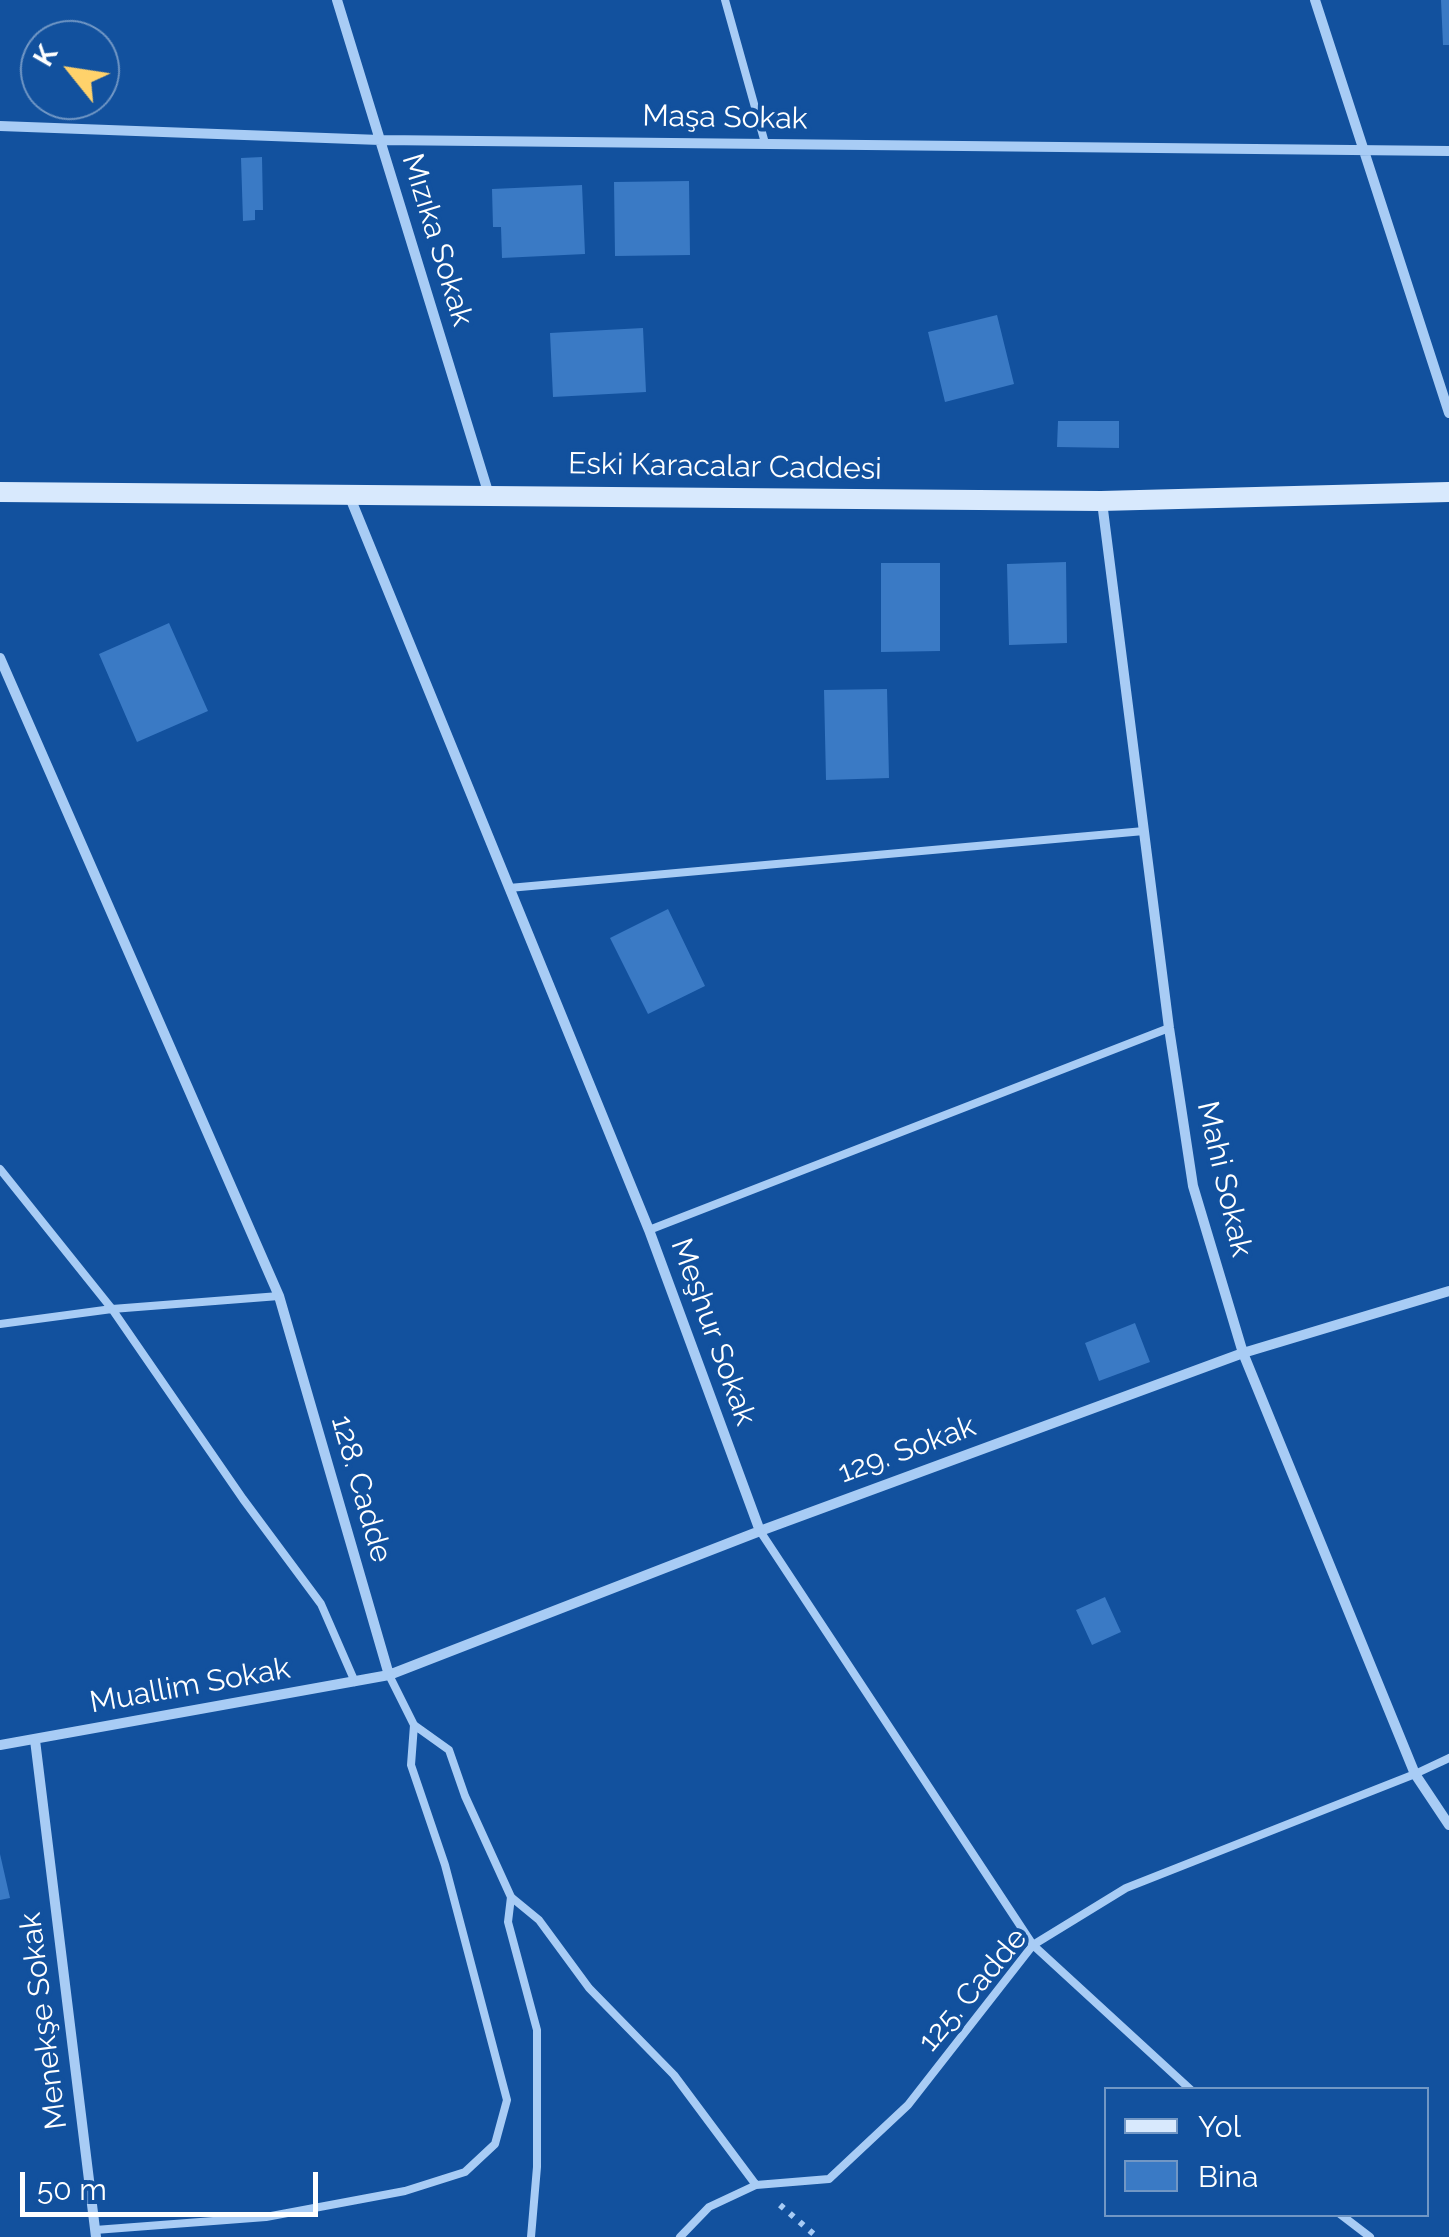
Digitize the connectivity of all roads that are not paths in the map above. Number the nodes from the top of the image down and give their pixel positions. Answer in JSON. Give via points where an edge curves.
{"nodes":[{"id":1,"x":338,"y":0,"type":"edge"},
{"id":2,"x":724,"y":0,"type":"edge"},
{"id":3,"x":1315,"y":0,"type":"edge"},
{"id":4,"x":0,"y":126,"type":"edge"},
{"id":5,"x":380,"y":140,"type":"junction"},
{"id":6,"x":765,"y":143,"type":"junction"},
{"id":7,"x":1364,"y":150,"type":"junction"},
{"id":8,"x":1449,"y":151,"type":"edge"},
{"id":9,"x":1449,"y":414,"type":"edge"},
{"id":10,"x":0,"y":492,"type":"edge"},
{"id":11,"x":1449,"y":492,"type":"edge"},
{"id":12,"x":348,"y":494,"type":"junction"},
{"id":13,"x":490,"y":495,"type":"junction"},
{"id":14,"x":1102,"y":501,"type":"junction"},
{"id":15,"x":0,"y":658,"type":"edge"},
{"id":16,"x":1144,"y":831,"type":"junction"},
{"id":17,"x":510,"y":888,"type":"junction"},
{"id":18,"x":1169,"y":1028,"type":"junction"},
{"id":19,"x":0,"y":1170,"type":"edge"},
{"id":20,"x":649,"y":1230,"type":"junction"},
{"id":21,"x":1449,"y":1291,"type":"edge"},
{"id":22,"x":279,"y":1296,"type":"junction"},
{"id":23,"x":112,"y":1308,"type":"junction"},
{"id":24,"x":0,"y":1324,"type":"edge"},
{"id":25,"x":1242,"y":1353,"type":"junction"},
{"id":26,"x":760,"y":1531,"type":"junction"},
{"id":27,"x":389,"y":1675,"type":"junction"},
{"id":28,"x":355,"y":1682,"type":"junction"},
{"id":29,"x":414,"y":1725,"type":"junction"},
{"id":30,"x":35,"y":1740,"type":"junction"},
{"id":31,"x":0,"y":1745,"type":"edge"},
{"id":32,"x":1449,"y":1758,"type":"edge"},
{"id":33,"x":1415,"y":1774,"type":"junction"},
{"id":34,"x":1449,"y":1825,"type":"edge"},
{"id":35,"x":511,"y":1897,"type":"junction"},
{"id":36,"x":1033,"y":1946,"type":"junction"},
{"id":37,"x":1188,"y":2087,"type":"edge"},
{"id":38,"x":756,"y":2185,"type":"junction"},
{"id":39,"x":1344,"y":2217,"type":"edge"},
{"id":40,"x":95,"y":2233,"type":"edge"},
{"id":41,"x":531,"y":2237,"type":"edge"},
{"id":42,"x":680,"y":2237,"type":"edge"},
{"id":43,"x":1370,"y":2237,"type":"edge"}],
"edges":[{"from":1,"to":5,"type":"street","name":"Mızıka Sokak"},
{"from":2,"to":6,"type":"lane"},
{"from":3,"to":7,"type":"street"},
{"from":4,"to":5,"type":"street","name":"Maşa Sokak"},
{"from":5,"to":6,"type":"street","name":"Maşa Sokak"},
{"from":5,"to":13,"type":"street","name":"Mızıka Sokak"},
{"from":6,"to":7,"type":"street","name":"Maşa Sokak"},
{"from":7,"to":8,"type":"street","name":"Maşa Sokak"},
{"from":7,"to":9,"type":"street"},
{"from":10,"to":12,"type":"street","name":"Eski Karacalar Caddesi"},
{"from":11,"to":14,"type":"street","name":"Eski Karacalar Caddesi"},
{"from":12,"to":13,"type":"street","name":"Eski Karacalar Caddesi"},
{"from":12,"to":17,"type":"street","name":"Meşhur Sokak"},
{"from":13,"to":14,"type":"street","name":"Eski Karacalar Caddesi"},
{"from":14,"to":16,"type":"street","name":"Mahi Sokak"},
{"from":15,"to":22,"type":"street","name":"128. Cadde"},
{"from":16,"to":17,"type":"lane"},
{"from":16,"to":18,"type":"street","name":"Mahi Sokak"},
{"from":17,"to":20,"type":"street","name":"Meşhur Sokak"},
{"from":18,"to":20,"type":"lane"},
{"from":18,"to":25,"type":"street","name":"Mahi Sokak","via":[[1193,1186]]},
{"from":19,"to":23,"type":"lane"},
{"from":20,"to":26,"type":"street","name":"Meşhur Sokak"},
{"from":21,"to":25,"type":"street","name":"129. Sokak"},
{"from":22,"to":23,"type":"lane"},
{"from":22,"to":27,"type":"street","name":"128. Cadde"},
{"from":23,"to":24,"type":"lane"},
{"from":23,"to":28,"type":"lane","via":[[321,1604]]},
{"from":25,"to":26,"type":"street","name":"129. Sokak"},
{"from":25,"to":33,"type":"street","name":"Mahi Sokak"},
{"from":26,"to":27,"type":"street","name":"129. Sokak"},
{"from":26,"to":36,"type":"lane","name":"Meşhur Sokak"},
{"from":27,"to":28,"type":"street","name":"Muallim Sokak"},
{"from":27,"to":29,"type":"lane","name":"128. Cadde"},
{"from":28,"to":30,"type":"street","name":"Muallim Sokak"},
{"from":29,"to":35,"type":"lane","name":"128. Cadde","via":[[450,1750]]},
{"from":29,"to":40,"type":"lane","via":[[410,1765],[445,1865],[507,2100],[495,2144],[465,2172],[405,2191],[266,2217]]},
{"from":30,"to":31,"type":"street","name":"Muallim Sokak"},
{"from":30,"to":40,"type":"street","name":"Menekşe Sokak"},
{"from":32,"to":33,"type":"lane","name":"125. Cadde"},
{"from":33,"to":34,"type":"street","name":"Mahi Sokak"},
{"from":33,"to":36,"type":"lane","name":"125. Cadde","via":[[1126,1888]]},
{"from":35,"to":38,"type":"lane","name":"128. Cadde","via":[[540,1920],[589,1988],[674,2074]]},
{"from":35,"to":41,"type":"lane","via":[[508,1922],[537,2030]]},
{"from":36,"to":37,"type":"lane","name":"Meşhur Sokak"},
{"from":36,"to":38,"type":"lane","name":"125. Cadde","via":[[908,2105],[828,2180]]},
{"from":38,"to":42,"type":"lane","via":[[709,2206]]},
{"from":39,"to":43,"type":"lane"}]}
